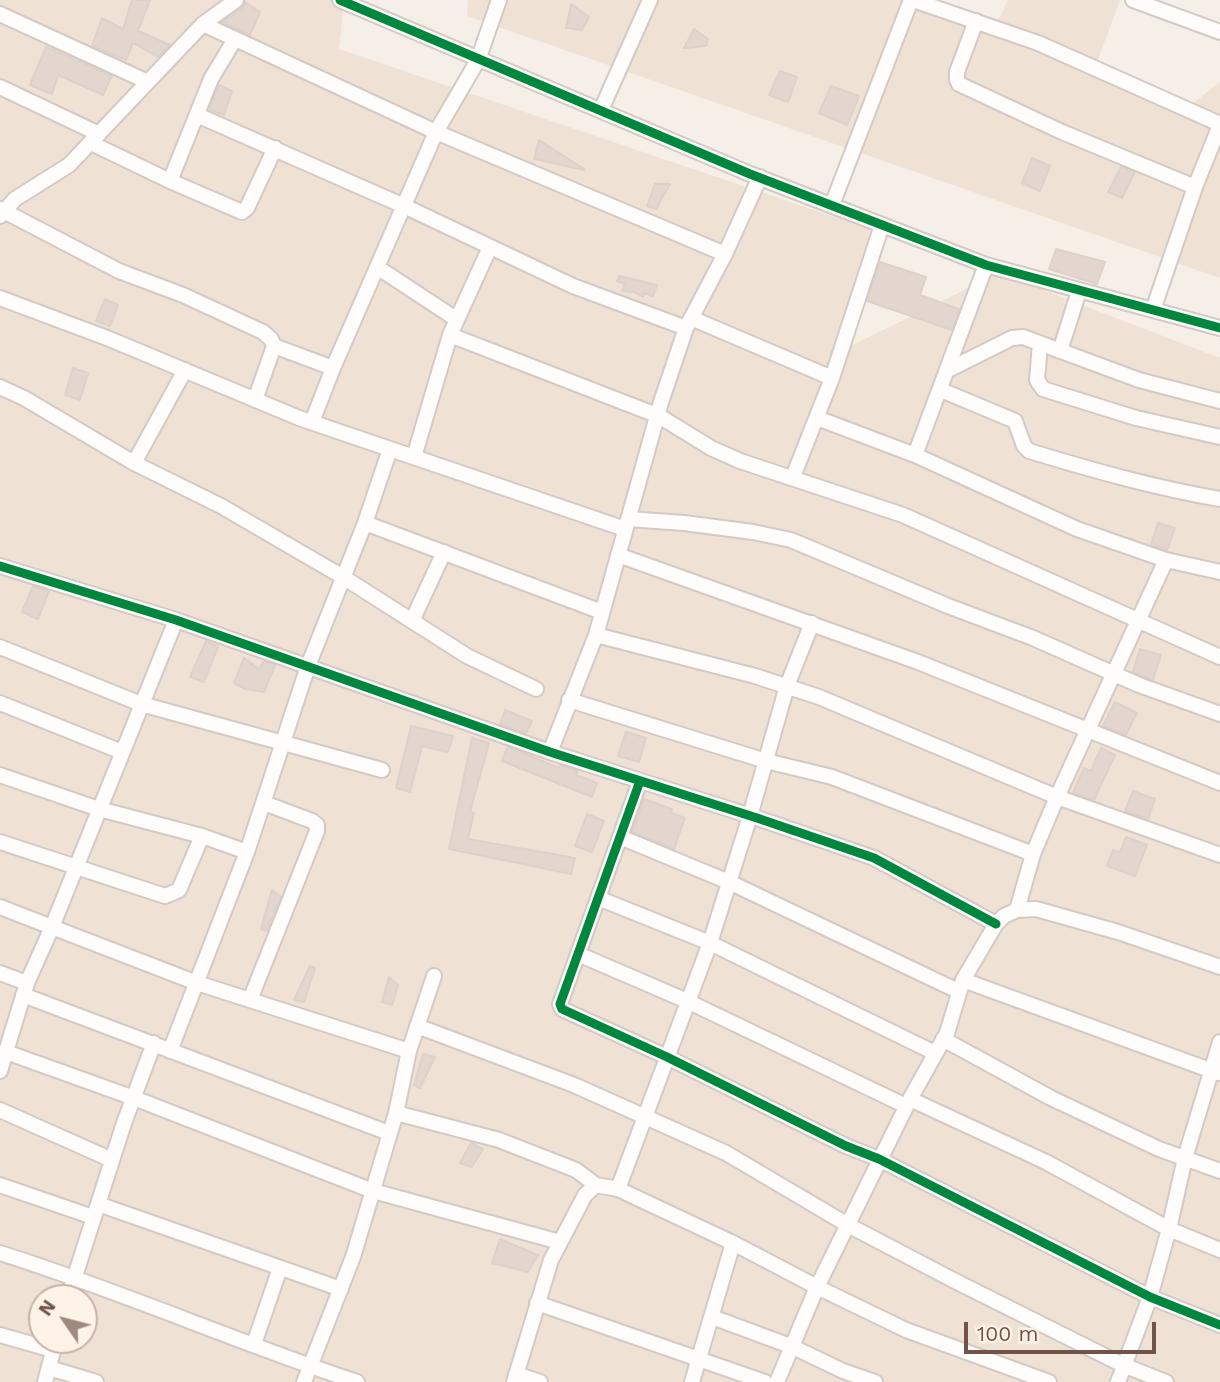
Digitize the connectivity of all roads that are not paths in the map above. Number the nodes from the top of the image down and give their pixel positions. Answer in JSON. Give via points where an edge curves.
{"nodes":[{"id":1,"x":236,"y":0,"type":"edge"},
{"id":2,"x":340,"y":0,"type":"edge"},
{"id":3,"x":499,"y":0,"type":"edge"},
{"id":4,"x":650,"y":0,"type":"edge"},
{"id":5,"x":912,"y":0,"type":"edge"},
{"id":6,"x":1133,"y":0,"type":"edge"},
{"id":7,"x":0,"y":14,"type":"edge"},
{"id":8,"x":976,"y":21,"type":"junction"},
{"id":9,"x":203,"y":24,"type":"junction"},
{"id":10,"x":1220,"y":32,"type":"edge"},
{"id":11,"x":235,"y":39,"type":"junction"},
{"id":12,"x":478,"y":60,"type":"junction"},
{"id":13,"x":148,"y":82,"type":"junction"},
{"id":14,"x":0,"y":87,"type":"edge"},
{"id":15,"x":601,"y":110,"type":"junction"},
{"id":16,"x":197,"y":115,"type":"junction"},
{"id":17,"x":1220,"y":125,"type":"edge"},
{"id":18,"x":436,"y":132,"type":"junction"},
{"id":19,"x":95,"y":139,"type":"junction"},
{"id":20,"x":275,"y":148,"type":"junction"},
{"id":21,"x":760,"y":177,"type":"junction"},
{"id":22,"x":170,"y":181,"type":"junction"},
{"id":23,"x":1195,"y":187,"type":"junction"},
{"id":24,"x":832,"y":205,"type":"junction"},
{"id":25,"x":404,"y":206,"type":"junction"},
{"id":26,"x":1,"y":212,"type":"edge"},
{"id":27,"x":882,"y":225,"type":"junction"},
{"id":28,"x":490,"y":247,"type":"junction"},
{"id":29,"x":725,"y":254,"type":"junction"},
{"id":30,"x":986,"y":265,"type":"junction"},
{"id":31,"x":377,"y":267,"type":"junction"},
{"id":32,"x":1079,"y":291,"type":"junction"},
{"id":33,"x":0,"y":298,"type":"edge"},
{"id":34,"x":1153,"y":310,"type":"junction"},
{"id":35,"x":456,"y":320,"type":"junction"},
{"id":36,"x":689,"y":323,"type":"junction"},
{"id":37,"x":1220,"y":328,"type":"edge"},
{"id":38,"x":450,"y":335,"type":"junction"},
{"id":39,"x":1040,"y":344,"type":"junction"},
{"id":40,"x":274,"y":346,"type":"junction"},
{"id":41,"x":1060,"y":351,"type":"junction"},
{"id":42,"x":333,"y":368,"type":"junction"},
{"id":43,"x":185,"y":370,"type":"junction"},
{"id":44,"x":948,"y":370,"type":"junction"},
{"id":45,"x":832,"y":378,"type":"junction"},
{"id":46,"x":0,"y":387,"type":"edge"},
{"id":47,"x":941,"y":390,"type":"junction"},
{"id":48,"x":255,"y":400,"type":"junction"},
{"id":49,"x":1220,"y":401,"type":"edge"},
{"id":50,"x":659,"y":416,"type":"junction"},
{"id":51,"x":817,"y":418,"type":"junction"},
{"id":52,"x":312,"y":422,"type":"junction"},
{"id":53,"x":1220,"y":438,"type":"edge"},
{"id":54,"x":390,"y":449,"type":"junction"},
{"id":55,"x":915,"y":455,"type":"junction"},
{"id":56,"x":414,"y":457,"type":"junction"},
{"id":57,"x":134,"y":464,"type":"junction"},
{"id":58,"x":793,"y":478,"type":"junction"},
{"id":59,"x":1220,"y":499,"type":"edge"},
{"id":60,"x":365,"y":523,"type":"junction"},
{"id":61,"x":626,"y":524,"type":"junction"},
{"id":62,"x":444,"y":552,"type":"junction"},
{"id":63,"x":618,"y":555,"type":"junction"},
{"id":64,"x":1166,"y":560,"type":"junction"},
{"id":65,"x":0,"y":566,"type":"edge"},
{"id":66,"x":1220,"y":572,"type":"edge"},
{"id":67,"x":343,"y":577,"type":"junction"},
{"id":68,"x":602,"y":612,"type":"junction"},
{"id":69,"x":176,"y":620,"type":"junction"},
{"id":70,"x":412,"y":621,"type":"junction"},
{"id":71,"x":1138,"y":621,"type":"junction"},
{"id":72,"x":812,"y":622,"type":"junction"},
{"id":73,"x":596,"y":635,"type":"junction"},
{"id":74,"x":0,"y":647,"type":"edge"},
{"id":75,"x":1220,"y":657,"type":"edge"},
{"id":76,"x":308,"y":666,"type":"junction"},
{"id":77,"x":1114,"y":675,"type":"junction"},
{"id":78,"x":787,"y":687,"type":"junction"},
{"id":79,"x":536,"y":689,"type":"dead end"},
{"id":80,"x":569,"y":701,"type":"junction"},
{"id":81,"x":0,"y":703,"type":"edge"},
{"id":82,"x":141,"y":704,"type":"junction"},
{"id":83,"x":1220,"y":714,"type":"edge"},
{"id":84,"x":1088,"y":730,"type":"junction"},
{"id":85,"x":282,"y":743,"type":"junction"},
{"id":86,"x":122,"y":752,"type":"junction"},
{"id":87,"x":550,"y":752,"type":"junction"},
{"id":88,"x":766,"y":761,"type":"junction"},
{"id":89,"x":382,"y":770,"type":"dead end"},
{"id":90,"x":0,"y":775,"type":"edge"},
{"id":91,"x":640,"y":781,"type":"junction"},
{"id":92,"x":1220,"y":783,"type":"edge"},
{"id":93,"x":1057,"y":797,"type":"junction"},
{"id":94,"x":264,"y":803,"type":"junction"},
{"id":95,"x":99,"y":809,"type":"junction"},
{"id":96,"x":750,"y":816,"type":"junction"},
{"id":97,"x":202,"y":836,"type":"junction"},
{"id":98,"x":620,"y":837,"type":"junction"},
{"id":99,"x":0,"y":842,"type":"edge"},
{"id":100,"x":247,"y":852,"type":"junction"},
{"id":101,"x":1033,"y":854,"type":"junction"},
{"id":102,"x":1220,"y":855,"type":"edge"},
{"id":103,"x":76,"y":866,"type":"junction"},
{"id":104,"x":729,"y":882,"type":"junction"},
{"id":105,"x":598,"y":898,"type":"junction"},
{"id":106,"x":0,"y":907,"type":"edge"},
{"id":107,"x":1017,"y":910,"type":"junction"},
{"id":108,"x":996,"y":924,"type":"junction"},
{"id":109,"x":52,"y":927,"type":"junction"},
{"id":110,"x":709,"y":943,"type":"junction"},
{"id":111,"x":578,"y":954,"type":"junction"},
{"id":112,"x":1220,"y":967,"type":"edge"},
{"id":113,"x":0,"y":973,"type":"edge"},
{"id":114,"x":434,"y":976,"type":"dead end"},
{"id":115,"x":197,"y":983,"type":"junction"},
{"id":116,"x":960,"y":985,"type":"junction"},
{"id":117,"x":25,"y":989,"type":"junction"},
{"id":118,"x":250,"y":1000,"type":"junction"},
{"id":119,"x":688,"y":1001,"type":"junction"},
{"id":120,"x":417,"y":1027,"type":"junction"},
{"id":121,"x":943,"y":1040,"type":"junction"},
{"id":122,"x":1220,"y":1042,"type":"edge"},
{"id":123,"x":154,"y":1043,"type":"junction"},
{"id":124,"x":5,"y":1044,"type":"edge"},
{"id":125,"x":170,"y":1051,"type":"junction"},
{"id":126,"x":409,"y":1051,"type":"junction"},
{"id":127,"x":935,"y":1053,"type":"junction"},
{"id":128,"x":667,"y":1057,"type":"junction"},
{"id":129,"x":0,"y":1071,"type":"edge"},
{"id":130,"x":1216,"y":1073,"type":"edge"},
{"id":131,"x":134,"y":1098,"type":"junction"},
{"id":132,"x":908,"y":1102,"type":"junction"},
{"id":133,"x":0,"y":1110,"type":"edge"},
{"id":134,"x":396,"y":1113,"type":"junction"},
{"id":135,"x":644,"y":1118,"type":"junction"},
{"id":136,"x":389,"y":1133,"type":"junction"},
{"id":137,"x":1185,"y":1158,"type":"junction"},
{"id":138,"x":879,"y":1159,"type":"junction"},
{"id":139,"x":112,"y":1160,"type":"junction"},
{"id":140,"x":1220,"y":1171,"type":"edge"},
{"id":141,"x":0,"y":1185,"type":"edge"},
{"id":142,"x":596,"y":1185,"type":"junction"},
{"id":143,"x":618,"y":1189,"type":"junction"},
{"id":144,"x":373,"y":1191,"type":"junction"},
{"id":145,"x":96,"y":1210,"type":"junction"},
{"id":146,"x":848,"y":1225,"type":"junction"},
{"id":147,"x":1169,"y":1229,"type":"junction"},
{"id":148,"x":560,"y":1242,"type":"junction"},
{"id":149,"x":733,"y":1243,"type":"junction"},
{"id":150,"x":1220,"y":1250,"type":"edge"},
{"id":151,"x":0,"y":1253,"type":"edge"},
{"id":152,"x":280,"y":1268,"type":"junction"},
{"id":153,"x":74,"y":1276,"type":"junction"},
{"id":154,"x":72,"y":1284,"type":"edge"},
{"id":155,"x":817,"y":1287,"type":"junction"},
{"id":156,"x":341,"y":1289,"type":"junction"},
{"id":157,"x":1150,"y":1297,"type":"junction"},
{"id":158,"x":537,"y":1303,"type":"junction"},
{"id":159,"x":712,"y":1317,"type":"junction"},
{"id":160,"x":1220,"y":1325,"type":"edge"},
{"id":161,"x":0,"y":1335,"type":"edge"},
{"id":162,"x":28,"y":1340,"type":"edge"},
{"id":163,"x":254,"y":1344,"type":"junction"},
{"id":164,"x":793,"y":1347,"type":"junction"},
{"id":165,"x":52,"y":1354,"type":"edge"},
{"id":166,"x":700,"y":1360,"type":"junction"},
{"id":167,"x":1123,"y":1365,"type":"junction"},
{"id":168,"x":309,"y":1366,"type":"junction"},
{"id":169,"x":47,"y":1375,"type":"edge"},
{"id":170,"x":515,"y":1378,"type":"edge"},
{"id":171,"x":96,"y":1382,"type":"edge"},
{"id":172,"x":304,"y":1382,"type":"edge"},
{"id":173,"x":356,"y":1382,"type":"edge"},
{"id":174,"x":540,"y":1382,"type":"edge"},
{"id":175,"x":692,"y":1382,"type":"edge"},
{"id":176,"x":765,"y":1382,"type":"edge"},
{"id":177,"x":777,"y":1382,"type":"edge"},
{"id":178,"x":875,"y":1382,"type":"edge"},
{"id":179,"x":1049,"y":1382,"type":"edge"},
{"id":180,"x":1118,"y":1382,"type":"edge"},
{"id":181,"x":1166,"y":1382,"type":"edge"}],
"edges":[{"from":1,"to":9,"type":"street"},
{"from":2,"to":12,"type":"street"},
{"from":3,"to":12,"type":"street"},
{"from":4,"to":15,"type":"street"},
{"from":5,"to":8,"type":"street"},
{"from":5,"to":24,"type":"street"},
{"from":6,"to":10,"type":"street"},
{"from":7,"to":13,"type":"street"},
{"from":8,"to":17,"type":"street","via":[[1038,43]]},
{"from":8,"to":23,"type":"street","via":[[957,72],[959,84]]},
{"from":9,"to":11,"type":"street"},
{"from":9,"to":13,"type":"street"},
{"from":11,"to":16,"type":"street","via":[[211,79]]},
{"from":11,"to":18,"type":"street"},
{"from":12,"to":15,"type":"street"},
{"from":12,"to":18,"type":"street"},
{"from":13,"to":19,"type":"street"},
{"from":14,"to":19,"type":"street"},
{"from":15,"to":21,"type":"street"},
{"from":16,"to":20,"type":"street"},
{"from":16,"to":22,"type":"street"},
{"from":17,"to":23,"type":"street"},
{"from":18,"to":25,"type":"street"},
{"from":18,"to":29,"type":"street"},
{"from":19,"to":22,"type":"street"},
{"from":19,"to":26,"type":"street","via":[[69,165]]},
{"from":20,"to":22,"type":"street","via":[[242,212]]},
{"from":20,"to":25,"type":"street"},
{"from":21,"to":24,"type":"street"},
{"from":21,"to":29,"type":"street"},
{"from":23,"to":34,"type":"street"},
{"from":24,"to":27,"type":"street"},
{"from":25,"to":28,"type":"street"},
{"from":25,"to":31,"type":"street"},
{"from":26,"to":40,"type":"street","via":[[119,271],[248,324],[263,332]]},
{"from":27,"to":30,"type":"street"},
{"from":27,"to":45,"type":"street"},
{"from":28,"to":35,"type":"street"},
{"from":28,"to":36,"type":"street","via":[[573,286]]},
{"from":29,"to":36,"type":"street"},
{"from":30,"to":32,"type":"street"},
{"from":30,"to":44,"type":"street"},
{"from":31,"to":35,"type":"street"},
{"from":31,"to":42,"type":"street"},
{"from":32,"to":34,"type":"street"},
{"from":32,"to":41,"type":"street"},
{"from":33,"to":43,"type":"street"},
{"from":34,"to":37,"type":"street"},
{"from":35,"to":38,"type":"street"},
{"from":36,"to":45,"type":"street"},
{"from":36,"to":50,"type":"street"},
{"from":38,"to":50,"type":"street"},
{"from":38,"to":56,"type":"street"},
{"from":39,"to":41,"type":"street"},
{"from":39,"to":44,"type":"street","via":[[1012,338]]},
{"from":39,"to":53,"type":"street","via":[[1037,380],[1043,389]]},
{"from":40,"to":42,"type":"street"},
{"from":40,"to":48,"type":"street"},
{"from":41,"to":49,"type":"street","via":[[1139,380]]},
{"from":42,"to":52,"type":"street"},
{"from":43,"to":48,"type":"street"},
{"from":43,"to":57,"type":"street"},
{"from":44,"to":47,"type":"street"},
{"from":45,"to":51,"type":"street"},
{"from":46,"to":57,"type":"street"},
{"from":47,"to":55,"type":"street"},
{"from":47,"to":59,"type":"street","via":[[1015,421],[1028,451]]},
{"from":48,"to":52,"type":"street"},
{"from":50,"to":58,"type":"street","via":[[710,448]]},
{"from":50,"to":61,"type":"street"},
{"from":51,"to":55,"type":"street"},
{"from":51,"to":58,"type":"street"},
{"from":52,"to":54,"type":"street"},
{"from":54,"to":56,"type":"street"},
{"from":54,"to":60,"type":"street"},
{"from":55,"to":64,"type":"street","via":[[1050,518]]},
{"from":56,"to":61,"type":"street"},
{"from":57,"to":67,"type":"street","via":[[221,506]]},
{"from":58,"to":71,"type":"street","via":[[903,515]]},
{"from":60,"to":62,"type":"street"},
{"from":60,"to":67,"type":"street"},
{"from":61,"to":63,"type":"street"},
{"from":61,"to":77,"type":"street","via":[[684,523],[791,540]]},
{"from":62,"to":68,"type":"street"},
{"from":62,"to":70,"type":"street"},
{"from":63,"to":68,"type":"street"},
{"from":63,"to":72,"type":"street"},
{"from":64,"to":66,"type":"street"},
{"from":64,"to":71,"type":"street"},
{"from":65,"to":69,"type":"street"},
{"from":67,"to":70,"type":"street"},
{"from":67,"to":76,"type":"street"},
{"from":68,"to":73,"type":"street"},
{"from":69,"to":76,"type":"street"},
{"from":69,"to":82,"type":"street"},
{"from":70,"to":79,"type":"street","via":[[476,661]]},
{"from":71,"to":75,"type":"street"},
{"from":71,"to":77,"type":"street"},
{"from":72,"to":78,"type":"street"},
{"from":72,"to":84,"type":"street"},
{"from":73,"to":78,"type":"street"},
{"from":73,"to":80,"type":"street"},
{"from":74,"to":82,"type":"street"},
{"from":76,"to":85,"type":"street"},
{"from":76,"to":87,"type":"street"},
{"from":77,"to":83,"type":"street"},
{"from":77,"to":84,"type":"street"},
{"from":78,"to":88,"type":"street"},
{"from":78,"to":93,"type":"street"},
{"from":80,"to":87,"type":"street"},
{"from":80,"to":88,"type":"street"},
{"from":81,"to":86,"type":"street"},
{"from":82,"to":85,"type":"street"},
{"from":82,"to":86,"type":"street"},
{"from":84,"to":92,"type":"street"},
{"from":84,"to":93,"type":"street"},
{"from":85,"to":89,"type":"street"},
{"from":85,"to":94,"type":"street"},
{"from":86,"to":95,"type":"street"},
{"from":87,"to":91,"type":"street"},
{"from":88,"to":96,"type":"street"},
{"from":88,"to":101,"type":"street","via":[[832,777]]},
{"from":90,"to":95,"type":"street"},
{"from":91,"to":96,"type":"street"},
{"from":91,"to":98,"type":"street"},
{"from":93,"to":101,"type":"street"},
{"from":93,"to":102,"type":"street"},
{"from":94,"to":100,"type":"street"},
{"from":94,"to":118,"type":"street","via":[[312,821],[317,831]]},
{"from":95,"to":97,"type":"street"},
{"from":95,"to":103,"type":"street"},
{"from":96,"to":104,"type":"street"},
{"from":96,"to":108,"type":"street","via":[[874,858]]},
{"from":97,"to":100,"type":"street"},
{"from":97,"to":103,"type":"street","via":[[179,890],[166,895]]},
{"from":98,"to":104,"type":"street"},
{"from":98,"to":105,"type":"street"},
{"from":99,"to":103,"type":"street"},
{"from":100,"to":115,"type":"street"},
{"from":101,"to":107,"type":"street"},
{"from":103,"to":109,"type":"street"},
{"from":104,"to":110,"type":"street"},
{"from":104,"to":116,"type":"street"},
{"from":105,"to":110,"type":"street"},
{"from":105,"to":111,"type":"street"},
{"from":106,"to":109,"type":"street"},
{"from":107,"to":108,"type":"street"},
{"from":107,"to":112,"type":"street","via":[[1036,909],[1118,932]]},
{"from":108,"to":116,"type":"street"},
{"from":109,"to":115,"type":"street"},
{"from":109,"to":117,"type":"street"},
{"from":110,"to":119,"type":"street"},
{"from":110,"to":127,"type":"street"},
{"from":111,"to":119,"type":"street"},
{"from":111,"to":128,"type":"street","via":[[562,1009]]},
{"from":113,"to":117,"type":"street"},
{"from":114,"to":120,"type":"street"},
{"from":115,"to":118,"type":"street"},
{"from":115,"to":125,"type":"street"},
{"from":116,"to":121,"type":"street"},
{"from":116,"to":130,"type":"street"},
{"from":117,"to":123,"type":"street"},
{"from":117,"to":124,"type":"street"},
{"from":118,"to":126,"type":"street"},
{"from":119,"to":128,"type":"street"},
{"from":119,"to":132,"type":"street"},
{"from":120,"to":126,"type":"street"},
{"from":120,"to":135,"type":"street","via":[[574,1085]]},
{"from":121,"to":127,"type":"street"},
{"from":121,"to":137,"type":"street","via":[[1051,1098]]},
{"from":122,"to":130,"type":"street"},
{"from":123,"to":125,"type":"street"},
{"from":123,"to":131,"type":"street"},
{"from":124,"to":129,"type":"street"},
{"from":124,"to":131,"type":"street"},
{"from":125,"to":136,"type":"street"},
{"from":126,"to":134,"type":"street"},
{"from":127,"to":132,"type":"street"},
{"from":128,"to":135,"type":"street"},
{"from":128,"to":138,"type":"street"},
{"from":130,"to":137,"type":"street"},
{"from":131,"to":139,"type":"street"},
{"from":131,"to":144,"type":"street"},
{"from":132,"to":138,"type":"street"},
{"from":132,"to":147,"type":"street","via":[[1046,1162]]},
{"from":133,"to":139,"type":"street"},
{"from":134,"to":136,"type":"street"},
{"from":134,"to":142,"type":"street","via":[[499,1140],[576,1170]]},
{"from":135,"to":143,"type":"street"},
{"from":135,"to":146,"type":"street","via":[[726,1153]]},
{"from":136,"to":144,"type":"street"},
{"from":137,"to":140,"type":"street"},
{"from":137,"to":147,"type":"street"},
{"from":138,"to":146,"type":"street"},
{"from":138,"to":157,"type":"street"},
{"from":139,"to":145,"type":"street"},
{"from":141,"to":145,"type":"street"},
{"from":142,"to":143,"type":"street"},
{"from":142,"to":148,"type":"street","via":[[585,1195]]},
{"from":143,"to":149,"type":"street"},
{"from":144,"to":148,"type":"street"},
{"from":144,"to":156,"type":"street"},
{"from":145,"to":152,"type":"street"},
{"from":145,"to":153,"type":"street"},
{"from":146,"to":155,"type":"street"},
{"from":146,"to":167,"type":"street"},
{"from":147,"to":150,"type":"street"},
{"from":147,"to":157,"type":"street"},
{"from":148,"to":158,"type":"street"},
{"from":149,"to":155,"type":"street"},
{"from":149,"to":159,"type":"street"},
{"from":151,"to":153,"type":"street"},
{"from":152,"to":156,"type":"street"},
{"from":152,"to":163,"type":"street"},
{"from":153,"to":154,"type":"street"},
{"from":153,"to":163,"type":"street"},
{"from":155,"to":164,"type":"street"},
{"from":155,"to":179,"type":"street","via":[[906,1330]]},
{"from":156,"to":168,"type":"street"},
{"from":157,"to":160,"type":"street"},
{"from":157,"to":167,"type":"street"},
{"from":158,"to":166,"type":"street"},
{"from":158,"to":170,"type":"street"},
{"from":159,"to":164,"type":"street"},
{"from":159,"to":166,"type":"street"},
{"from":161,"to":162,"type":"street"},
{"from":163,"to":168,"type":"street"},
{"from":164,"to":177,"type":"street"},
{"from":164,"to":178,"type":"street"},
{"from":165,"to":169,"type":"street"},
{"from":166,"to":175,"type":"street"},
{"from":166,"to":176,"type":"street"},
{"from":167,"to":180,"type":"street"},
{"from":167,"to":181,"type":"street"},
{"from":168,"to":172,"type":"street"},
{"from":168,"to":173,"type":"street"},
{"from":169,"to":171,"type":"street"},
{"from":170,"to":174,"type":"street"}]}
